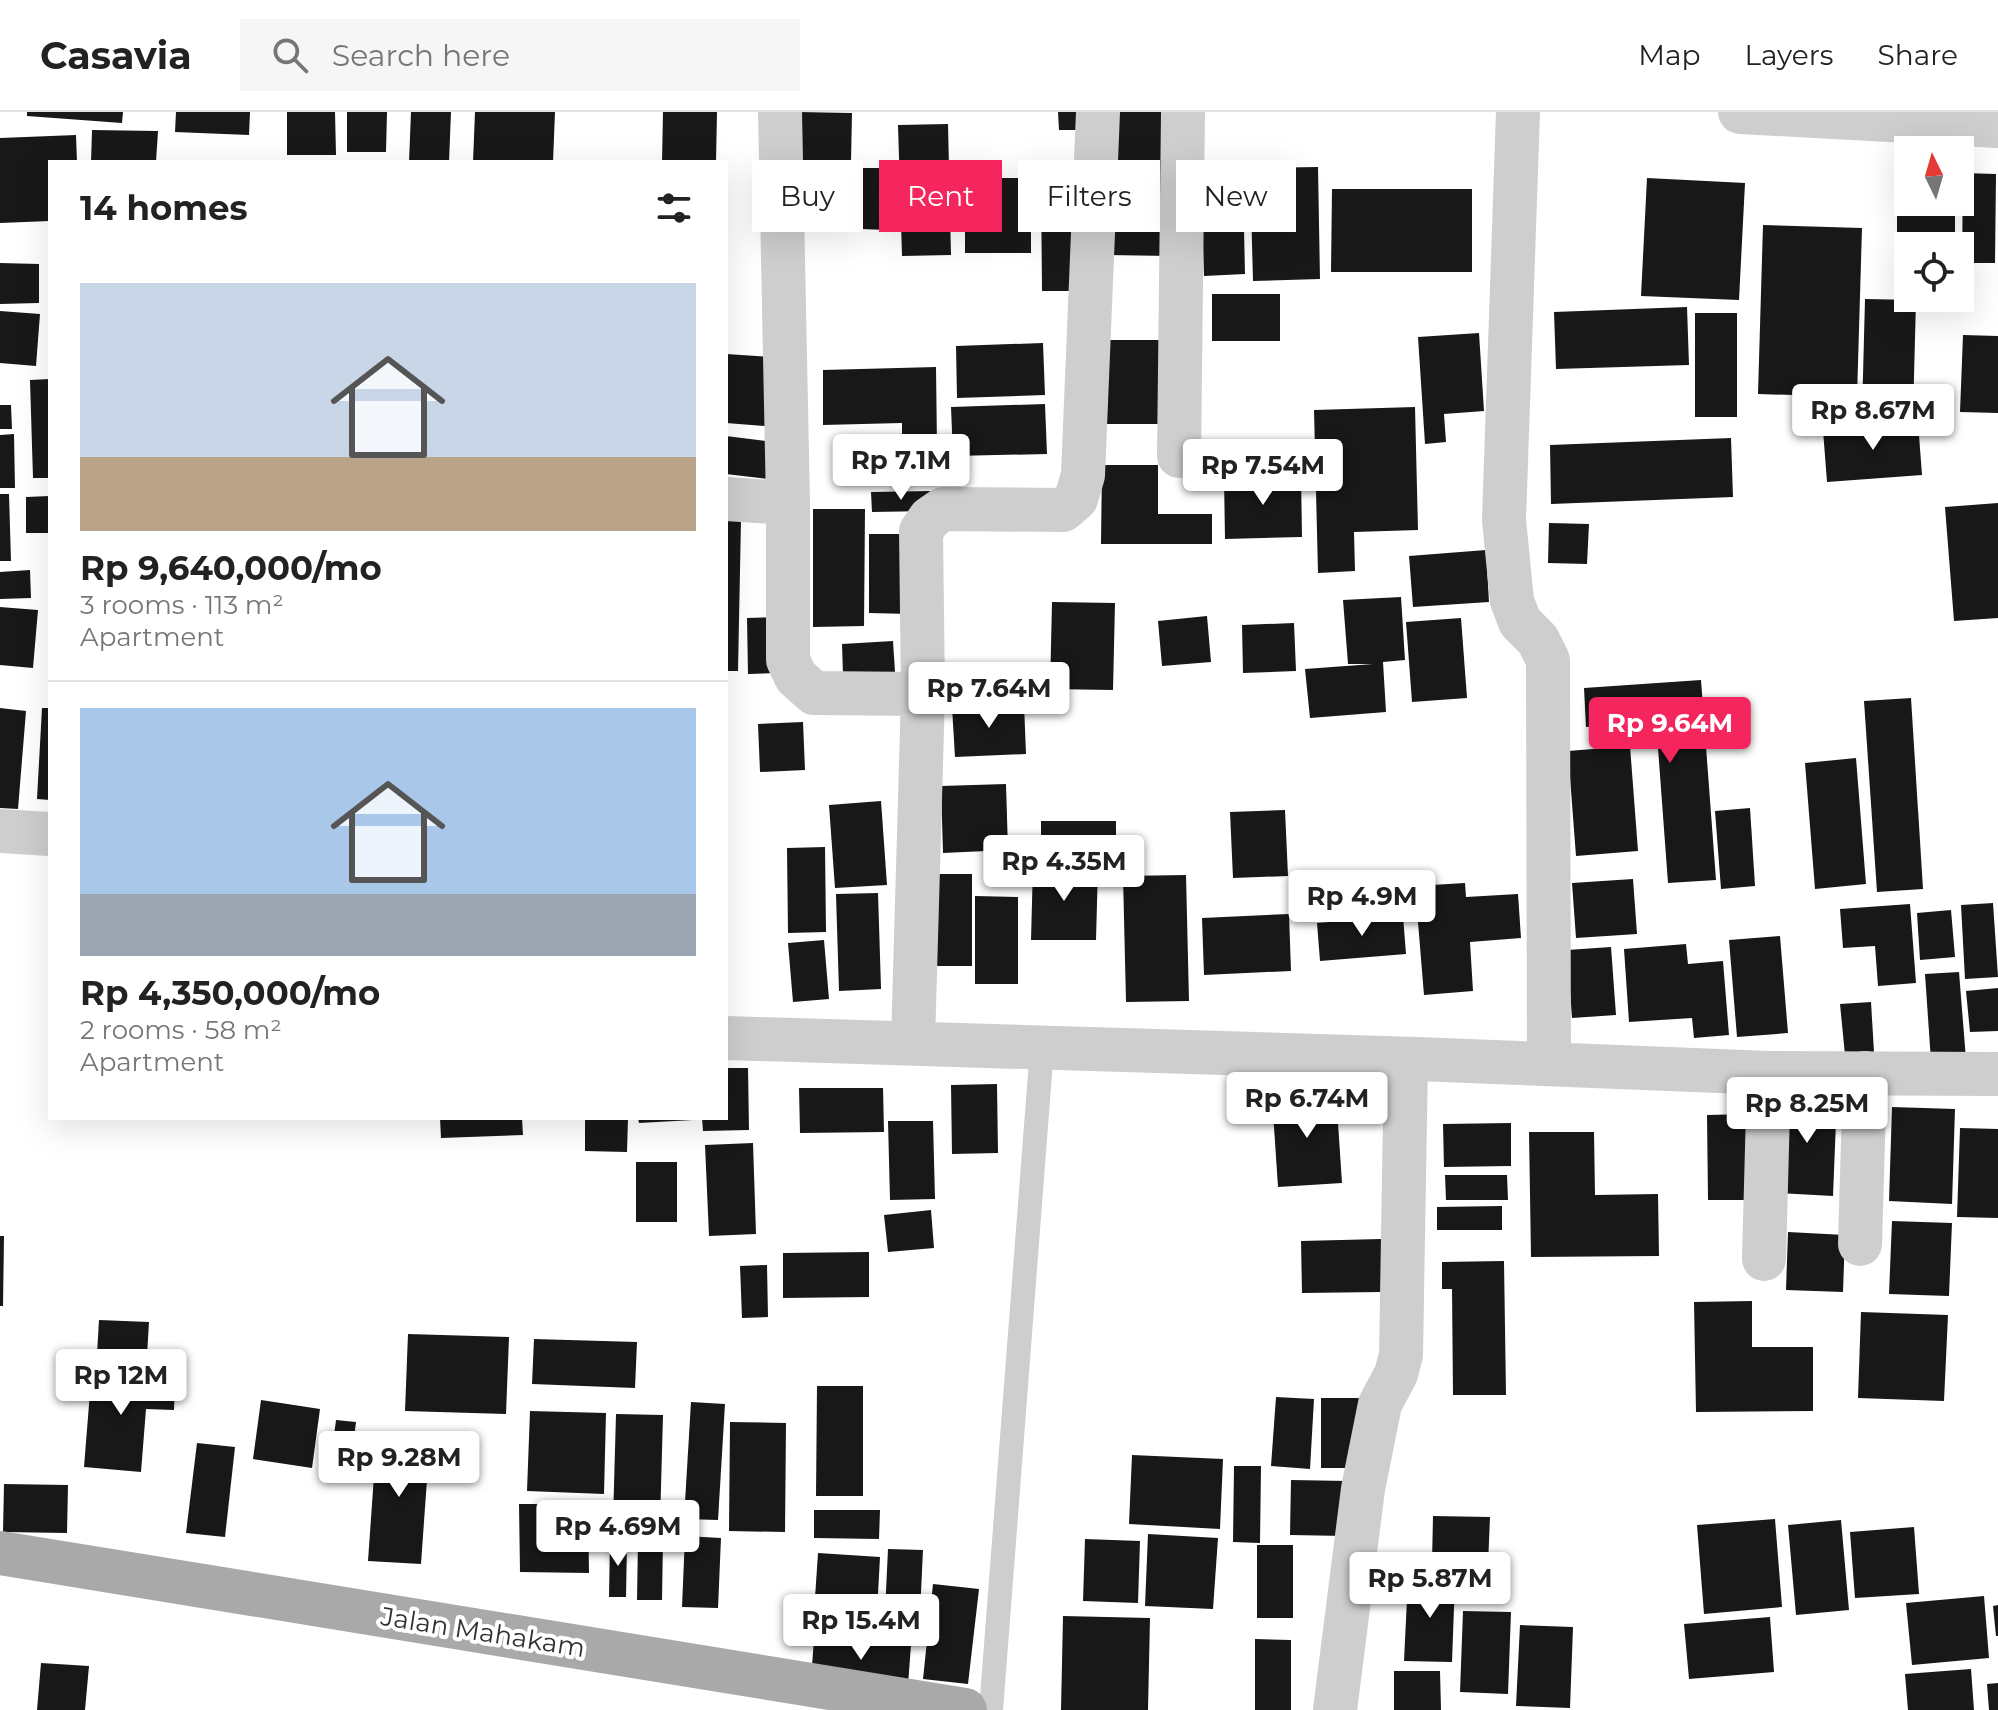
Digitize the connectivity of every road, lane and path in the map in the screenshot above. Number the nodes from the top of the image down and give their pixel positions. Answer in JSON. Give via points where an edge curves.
{"nodes":[{"id":1,"x":780,"y":112,"type":"edge"},
{"id":2,"x":1098,"y":112,"type":"edge"},
{"id":3,"x":1183,"y":112,"type":"edge"},
{"id":4,"x":1518,"y":112,"type":"edge"},
{"id":5,"x":1740,"y":112,"type":"edge"},
{"id":6,"x":1998,"y":126,"type":"edge"},
{"id":7,"x":1179,"y":456,"type":"dead end"},
{"id":8,"x":728,"y":499,"type":"edge"},
{"id":9,"x":788,"y":503,"type":"junction"},
{"id":10,"x":923,"y":694,"type":"junction"},
{"id":11,"x":0,"y":831,"type":"edge"},
{"id":12,"x":48,"y":834,"type":"edge"},
{"id":13,"x":728,"y":1038,"type":"edge"},
{"id":14,"x":913,"y":1043,"type":"junction"},
{"id":15,"x":1042,"y":1048,"type":"junction"},
{"id":16,"x":1406,"y":1059,"type":"junction"},
{"id":17,"x":1549,"y":1064,"type":"junction"},
{"id":18,"x":1769,"y":1073,"type":"junction"},
{"id":19,"x":1865,"y":1073,"type":"junction"},
{"id":20,"x":1998,"y":1074,"type":"edge"},
{"id":21,"x":1860,"y":1244,"type":"dead end"},
{"id":22,"x":1764,"y":1259,"type":"dead end"},
{"id":23,"x":0,"y":1553,"type":"edge"},
{"id":24,"x":875,"y":1703,"type":"edge"},
{"id":25,"x":965,"y":1710,"type":"edge"},
{"id":26,"x":991,"y":1710,"type":"edge"},
{"id":27,"x":1335,"y":1710,"type":"edge"}],
"edges":[{"from":1,"to":9,"type":"street"},
{"from":2,"to":10,"type":"street","via":[[1083,475],[1076,499],[1063,510],[943,509],[930,518],[921,531]]},
{"from":3,"to":7,"type":"street"},
{"from":4,"to":17,"type":"street","via":[[1504,520],[1512,601],[1520,622],[1548,660]]},
{"from":5,"to":6,"type":"street"},
{"from":8,"to":9,"type":"street"},
{"from":9,"to":10,"type":"street","via":[[788,660],[796,677],[814,693]]},
{"from":10,"to":14,"type":"street"},
{"from":11,"to":12,"type":"street"},
{"from":13,"to":14,"type":"street"},
{"from":14,"to":15,"type":"street"},
{"from":15,"to":16,"type":"street"},
{"from":15,"to":26,"type":"lane"},
{"from":16,"to":17,"type":"street"},
{"from":16,"to":27,"type":"street","via":[[1401,1355],[1380,1404],[1363,1489]]},
{"from":17,"to":18,"type":"street"},
{"from":18,"to":19,"type":"street"},
{"from":18,"to":22,"type":"street"},
{"from":19,"to":20,"type":"street"},
{"from":19,"to":21,"type":"street"},
{"from":23,"to":24,"type":"main road","name":"Jalan Mahakam"},
{"from":24,"to":25,"type":"main road","name":"Jalan Mahakam"}]}
